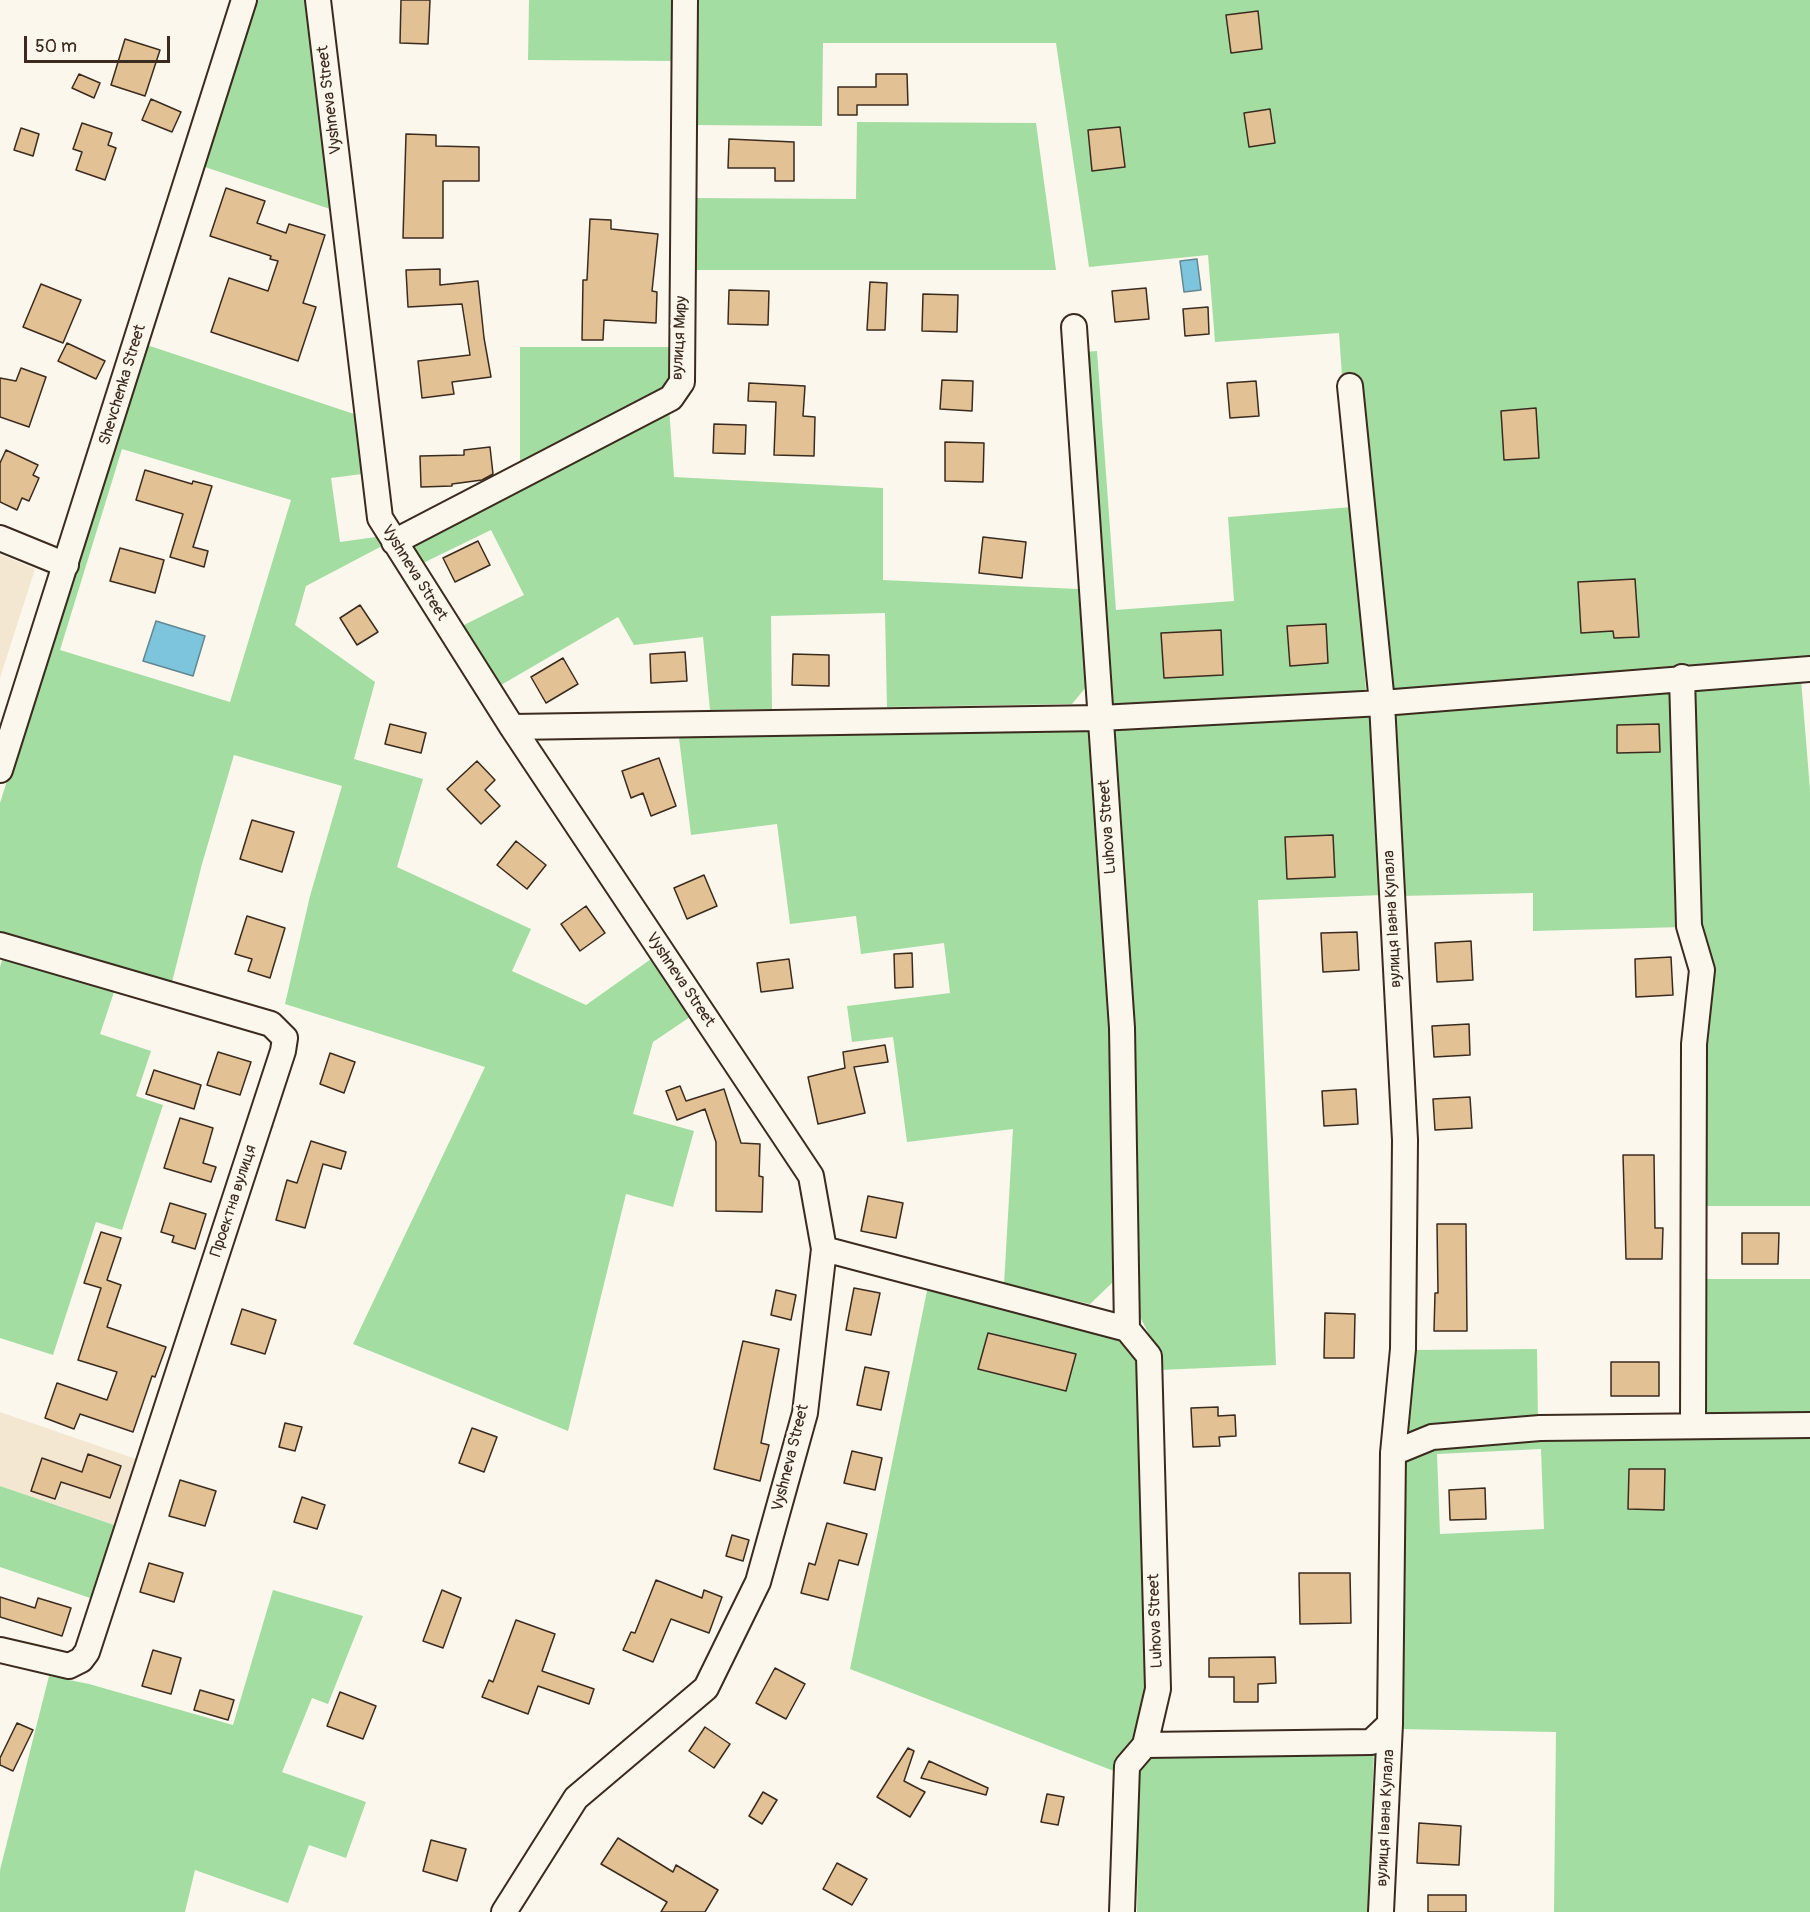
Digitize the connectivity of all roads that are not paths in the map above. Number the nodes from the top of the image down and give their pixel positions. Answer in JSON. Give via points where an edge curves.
{"nodes":[{"id":1,"x":244,"y":0,"type":"edge"},
{"id":2,"x":318,"y":0,"type":"edge"},
{"id":3,"x":685,"y":0,"type":"edge"},
{"id":4,"x":1074,"y":327,"type":"dead end"},
{"id":5,"x":1350,"y":386,"type":"dead end"},
{"id":6,"x":0,"y":538,"type":"edge"},
{"id":7,"x":394,"y":542,"type":"junction"},
{"id":8,"x":66,"y":566,"type":"junction"},
{"id":9,"x":1810,"y":669,"type":"edge"},
{"id":10,"x":1682,"y":677,"type":"junction"},
{"id":11,"x":1382,"y":703,"type":"junction"},
{"id":12,"x":1100,"y":718,"type":"junction"},
{"id":13,"x":512,"y":727,"type":"junction"},
{"id":14,"x":0,"y":770,"type":"edge"},
{"id":15,"x":0,"y":945,"type":"edge"},
{"id":16,"x":824,"y":1249,"type":"junction"},
{"id":17,"x":1127,"y":1329,"type":"junction"},
{"id":18,"x":1694,"y":1424,"type":"junction"},
{"id":19,"x":1810,"y":1425,"type":"edge"},
{"id":20,"x":1393,"y":1452,"type":"junction"},
{"id":21,"x":0,"y":1650,"type":"edge"},
{"id":22,"x":1390,"y":1724,"type":"junction"},
{"id":23,"x":1145,"y":1745,"type":"junction"},
{"id":24,"x":504,"y":1912,"type":"edge"},
{"id":25,"x":1122,"y":1912,"type":"edge"},
{"id":26,"x":1381,"y":1912,"type":"edge"}],
"edges":[{"from":1,"to":8,"type":"street","name":"Shevchenka Street"},
{"from":2,"to":7,"type":"street","name":"Vyshneva Street","via":[[380,518]]},
{"from":3,"to":7,"type":"street","name":"вулиця Миру","via":[[682,382],[671,398]]},
{"from":4,"to":12,"type":"street","name":"Luhova Street"},
{"from":5,"to":11,"type":"street","name":"вулиця Івана Купала"},
{"from":6,"to":8,"type":"street"},
{"from":7,"to":13,"type":"street","name":"Vyshneva Street"},
{"from":8,"to":14,"type":"street","name":"Shevchenka Street"},
{"from":9,"to":10,"type":"street"},
{"from":10,"to":11,"type":"street"},
{"from":10,"to":18,"type":"street","via":[[1689,926],[1702,970],[1694,1044]]},
{"from":11,"to":12,"type":"street"},
{"from":11,"to":20,"type":"street","name":"вулиця Івана Купала","via":[[1405,1140],[1403,1349]]},
{"from":12,"to":13,"type":"street"},
{"from":12,"to":17,"type":"street","name":"Luhova Street","via":[[1122,1028]]},
{"from":13,"to":16,"type":"street","name":"Vyshneva Street","via":[[811,1176]]},
{"from":15,"to":21,"type":"street","name":"Проектна вулиця","via":[[271,1024],[285,1038],[284,1051],[87,1652],[69,1666]]},
{"from":16,"to":17,"type":"street"},
{"from":16,"to":24,"type":"street","name":"Vyshneva Street","via":[[805,1413],[758,1582],[706,1688],[576,1798]]},
{"from":17,"to":23,"type":"street","name":"Luhova Street","via":[[1149,1356],[1158,1689]]},
{"from":18,"to":19,"type":"street"},
{"from":18,"to":20,"type":"street","via":[[1540,1428],[1432,1437]]},
{"from":20,"to":22,"type":"street","name":"вулиця Івана Купала"},
{"from":22,"to":23,"type":"street","via":[[1371,1742]]},
{"from":22,"to":26,"type":"street","name":"вулиця Івана Купала"},
{"from":23,"to":25,"type":"street","name":"Luhova Street","via":[[1127,1766]]}]}
